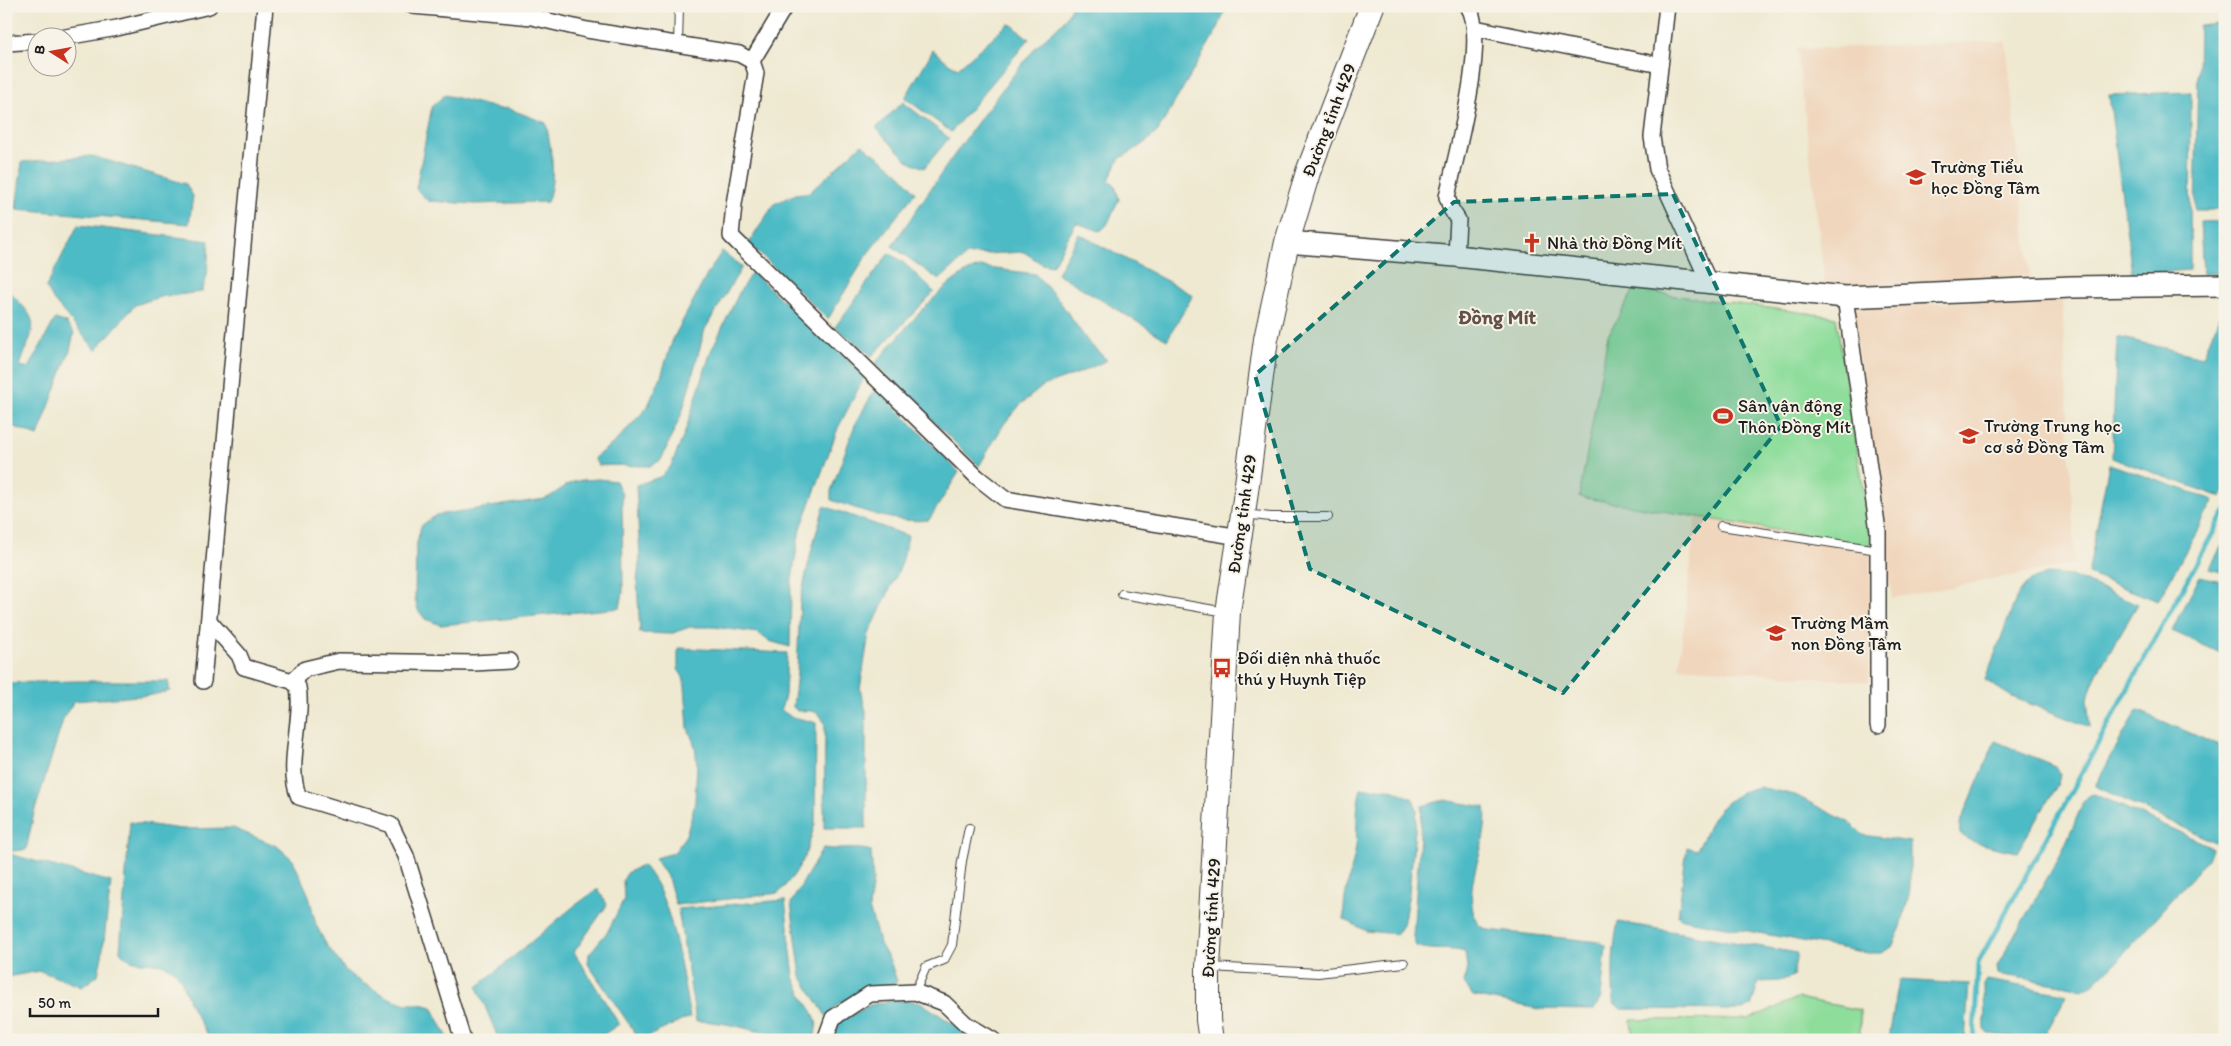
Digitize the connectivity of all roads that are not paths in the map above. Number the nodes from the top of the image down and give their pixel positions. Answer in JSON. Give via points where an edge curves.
{"nodes":[{"id":1,"x":209,"y":6,"type":"edge"},
{"id":2,"x":265,"y":6,"type":"edge"},
{"id":3,"x":412,"y":6,"type":"edge"},
{"id":4,"x":678,"y":6,"type":"edge"},
{"id":5,"x":786,"y":6,"type":"edge"},
{"id":6,"x":1372,"y":6,"type":"edge"},
{"id":7,"x":1468,"y":6,"type":"edge"},
{"id":8,"x":1667,"y":6,"type":"edge"},
{"id":9,"x":532,"y":12,"type":"edge"},
{"id":10,"x":1475,"y":28,"type":"junction"},
{"id":11,"x":78,"y":35,"type":"edge"},
{"id":12,"x":28,"y":42,"type":"edge"},
{"id":13,"x":6,"y":43,"type":"edge"},
{"id":14,"x":678,"y":45,"type":"junction"},
{"id":15,"x":752,"y":61,"type":"junction"},
{"id":16,"x":1660,"y":65,"type":"junction"},
{"id":17,"x":1288,"y":242,"type":"junction"},
{"id":18,"x":1456,"y":256,"type":"junction"},
{"id":19,"x":1709,"y":282,"type":"junction"},
{"id":20,"x":2225,"y":285,"type":"edge"},
{"id":21,"x":1845,"y":297,"type":"junction"},
{"id":22,"x":1243,"y":514,"type":"junction"},
{"id":23,"x":1328,"y":516,"type":"dead end"},
{"id":24,"x":1721,"y":526,"type":"dead end"},
{"id":25,"x":1240,"y":537,"type":"junction"},
{"id":26,"x":1878,"y":550,"type":"junction"},
{"id":27,"x":1122,"y":594,"type":"dead end"},
{"id":28,"x":1228,"y":612,"type":"junction"},
{"id":29,"x":209,"y":620,"type":"junction"},
{"id":30,"x":510,"y":661,"type":"dead end"},
{"id":31,"x":203,"y":681,"type":"dead end"},
{"id":32,"x":292,"y":681,"type":"junction"},
{"id":33,"x":1878,"y":725,"type":"dead end"},
{"id":34,"x":969,"y":828,"type":"dead end"},
{"id":35,"x":1404,"y":963,"type":"dead end"},
{"id":36,"x":1208,"y":967,"type":"junction"},
{"id":37,"x":915,"y":992,"type":"junction"},
{"id":38,"x":463,"y":1040,"type":"edge"},
{"id":39,"x":825,"y":1040,"type":"edge"},
{"id":40,"x":993,"y":1040,"type":"edge"},
{"id":41,"x":1211,"y":1040,"type":"edge"}],
"edges":[{"from":1,"to":11,"type":"street"},
{"from":2,"to":29,"type":"street"},
{"from":3,"to":9,"type":"street"},
{"from":4,"to":14,"type":"lane"},
{"from":5,"to":15,"type":"street"},
{"from":6,"to":17,"type":"main road","name":"Đường tỉnh 429","via":[[1308,172]]},
{"from":7,"to":10,"type":"street"},
{"from":8,"to":16,"type":"street"},
{"from":9,"to":14,"type":"street","via":[[587,30]]},
{"from":10,"to":16,"type":"street"},
{"from":10,"to":18,"type":"street","via":[[1471,81],[1447,197],[1458,220]]},
{"from":12,"to":13,"type":"street"},
{"from":14,"to":15,"type":"street","via":[[739,54]]},
{"from":15,"to":25,"type":"street","via":[[756,73],[731,236],[977,477],[1005,499]]},
{"from":16,"to":19,"type":"street","via":[[1652,137],[1657,169]]},
{"from":17,"to":18,"type":"street"},
{"from":17,"to":22,"type":"main road","name":"Đường tỉnh 429","via":[[1266,339]]},
{"from":18,"to":19,"type":"street"},
{"from":19,"to":21,"type":"street"},
{"from":20,"to":21,"type":"street","via":[[2071,287]]},
{"from":21,"to":26,"type":"street"},
{"from":22,"to":23,"type":"lane"},
{"from":22,"to":25,"type":"main road","name":"Đường tỉnh 429"},
{"from":24,"to":26,"type":"lane"},
{"from":25,"to":28,"type":"main road","name":"Đường tỉnh 429"},
{"from":26,"to":33,"type":"street"},
{"from":27,"to":28,"type":"lane"},
{"from":28,"to":36,"type":"main road","name":"Đường tỉnh 429"},
{"from":29,"to":31,"type":"street"},
{"from":29,"to":32,"type":"street","via":[[244,667]]},
{"from":30,"to":32,"type":"street","via":[[339,661],[305,670]]},
{"from":32,"to":38,"type":"street","via":[[298,687],[301,702],[295,789],[299,797],[391,824],[406,856]]},
{"from":34,"to":37,"type":"lane","via":[[952,945],[944,960],[926,967]]},
{"from":35,"to":36,"type":"lane","via":[[1318,973]]},
{"from":36,"to":41,"type":"main road","name":"Đường tỉnh 429"},
{"from":37,"to":39,"type":"street","via":[[870,994],[833,1018]]},
{"from":37,"to":40,"type":"street","via":[[944,1004],[966,1024]]}]}
